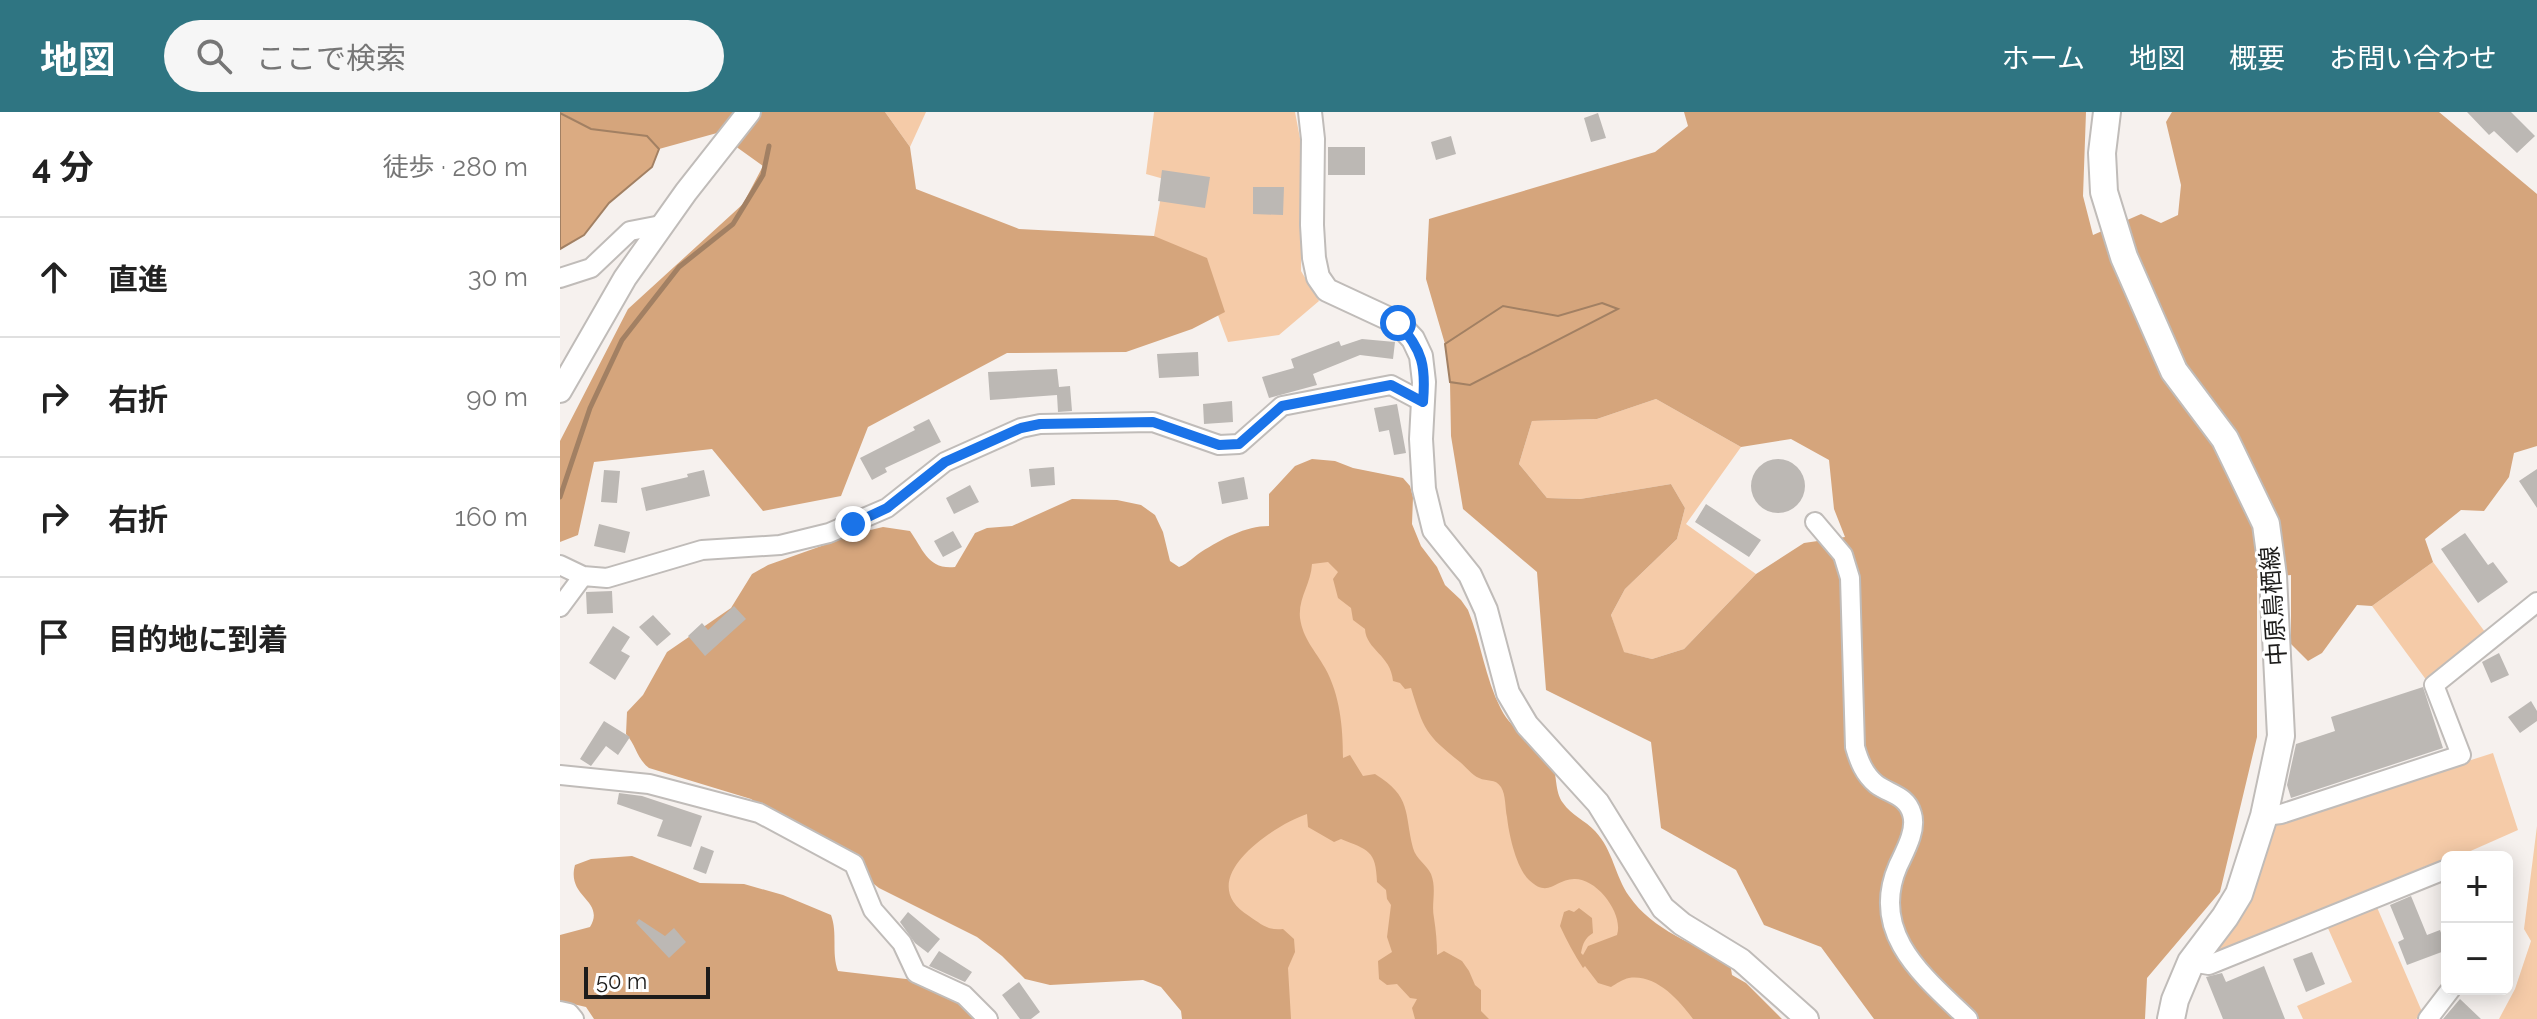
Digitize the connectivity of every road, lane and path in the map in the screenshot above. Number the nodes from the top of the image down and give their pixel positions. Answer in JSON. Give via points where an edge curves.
{"nodes":[{"id":1,"x":749,"y":112,"type":"edge"},
{"id":2,"x":1310,"y":112,"type":"edge"},
{"id":3,"x":2107,"y":112,"type":"edge"},
{"id":4,"x":661,"y":225,"type":"junction"},
{"id":5,"x":560,"y":278,"type":"edge"},
{"id":6,"x":560,"y":391,"type":"edge"},
{"id":7,"x":1423,"y":402,"type":"junction"},
{"id":8,"x":1815,"y":522,"type":"dead end"},
{"id":9,"x":560,"y":565,"type":"edge"},
{"id":10,"x":583,"y":576,"type":"junction"},
{"id":11,"x":2537,"y":602,"type":"edge"},
{"id":12,"x":560,"y":607,"type":"edge"},
{"id":13,"x":560,"y":775,"type":"edge"},
{"id":14,"x":2264,"y":816,"type":"junction"},
{"id":15,"x":2441,"y":871,"type":"edge"},
{"id":16,"x":2191,"y":962,"type":"junction"},
{"id":17,"x":2446,"y":995,"type":"edge"},
{"id":18,"x":560,"y":1011,"type":"edge"},
{"id":19,"x":574,"y":1019,"type":"edge"},
{"id":20,"x":988,"y":1019,"type":"edge"},
{"id":21,"x":1807,"y":1019,"type":"edge"},
{"id":22,"x":1968,"y":1019,"type":"edge"},
{"id":23,"x":2171,"y":1019,"type":"edge"},
{"id":24,"x":2428,"y":1019,"type":"edge"}],
"edges":[{"from":1,"to":4,"type":"street"},
{"from":2,"to":7,"type":"street","via":[[1318,277],[1327,290],[1398,323],[1413,339],[1421,356]]},
{"from":3,"to":14,"type":"main road","name":"中原鳥栖線","via":[[2104,192],[2124,257],[2174,371],[2225,439],[2266,524],[2281,736]]},
{"from":4,"to":5,"type":"street","via":[[630,231],[591,268]]},
{"from":4,"to":6,"type":"street"},
{"from":7,"to":10,"type":"street","via":[[1391,385],[1282,406],[1239,444],[1219,445],[1153,422],[1040,424],[945,462],[887,508],[829,533],[780,545],[702,550],[607,578]]},
{"from":7,"to":21,"type":"street","via":[[1424,489],[1434,530],[1470,575],[1486,610],[1508,693],[1527,725],[1598,803],[1663,908],[1741,960]]},
{"from":8,"to":22,"type":"street","via":[[1843,555],[1850,578],[1855,747],[1861,766],[1876,784],[1904,799],[1913,815],[1910,840],[1890,885],[1888,910],[1894,933],[1927,980]]},
{"from":9,"to":10,"type":"street"},
{"from":10,"to":12,"type":"street"},
{"from":11,"to":14,"type":"street","via":[[2434,685],[2461,755]]},
{"from":13,"to":20,"type":"street","via":[[649,784],[759,813],[854,864],[873,910],[902,943],[916,973],[964,995]]},
{"from":14,"to":16,"type":"main road","name":"中原鳥栖線","via":[[2239,894]]},
{"from":15,"to":16,"type":"street","via":[[2209,965]]},
{"from":16,"to":23,"type":"main road","name":"中原鳥栖線"},
{"from":17,"to":24,"type":"street"},
{"from":18,"to":19,"type":"street"}]}
